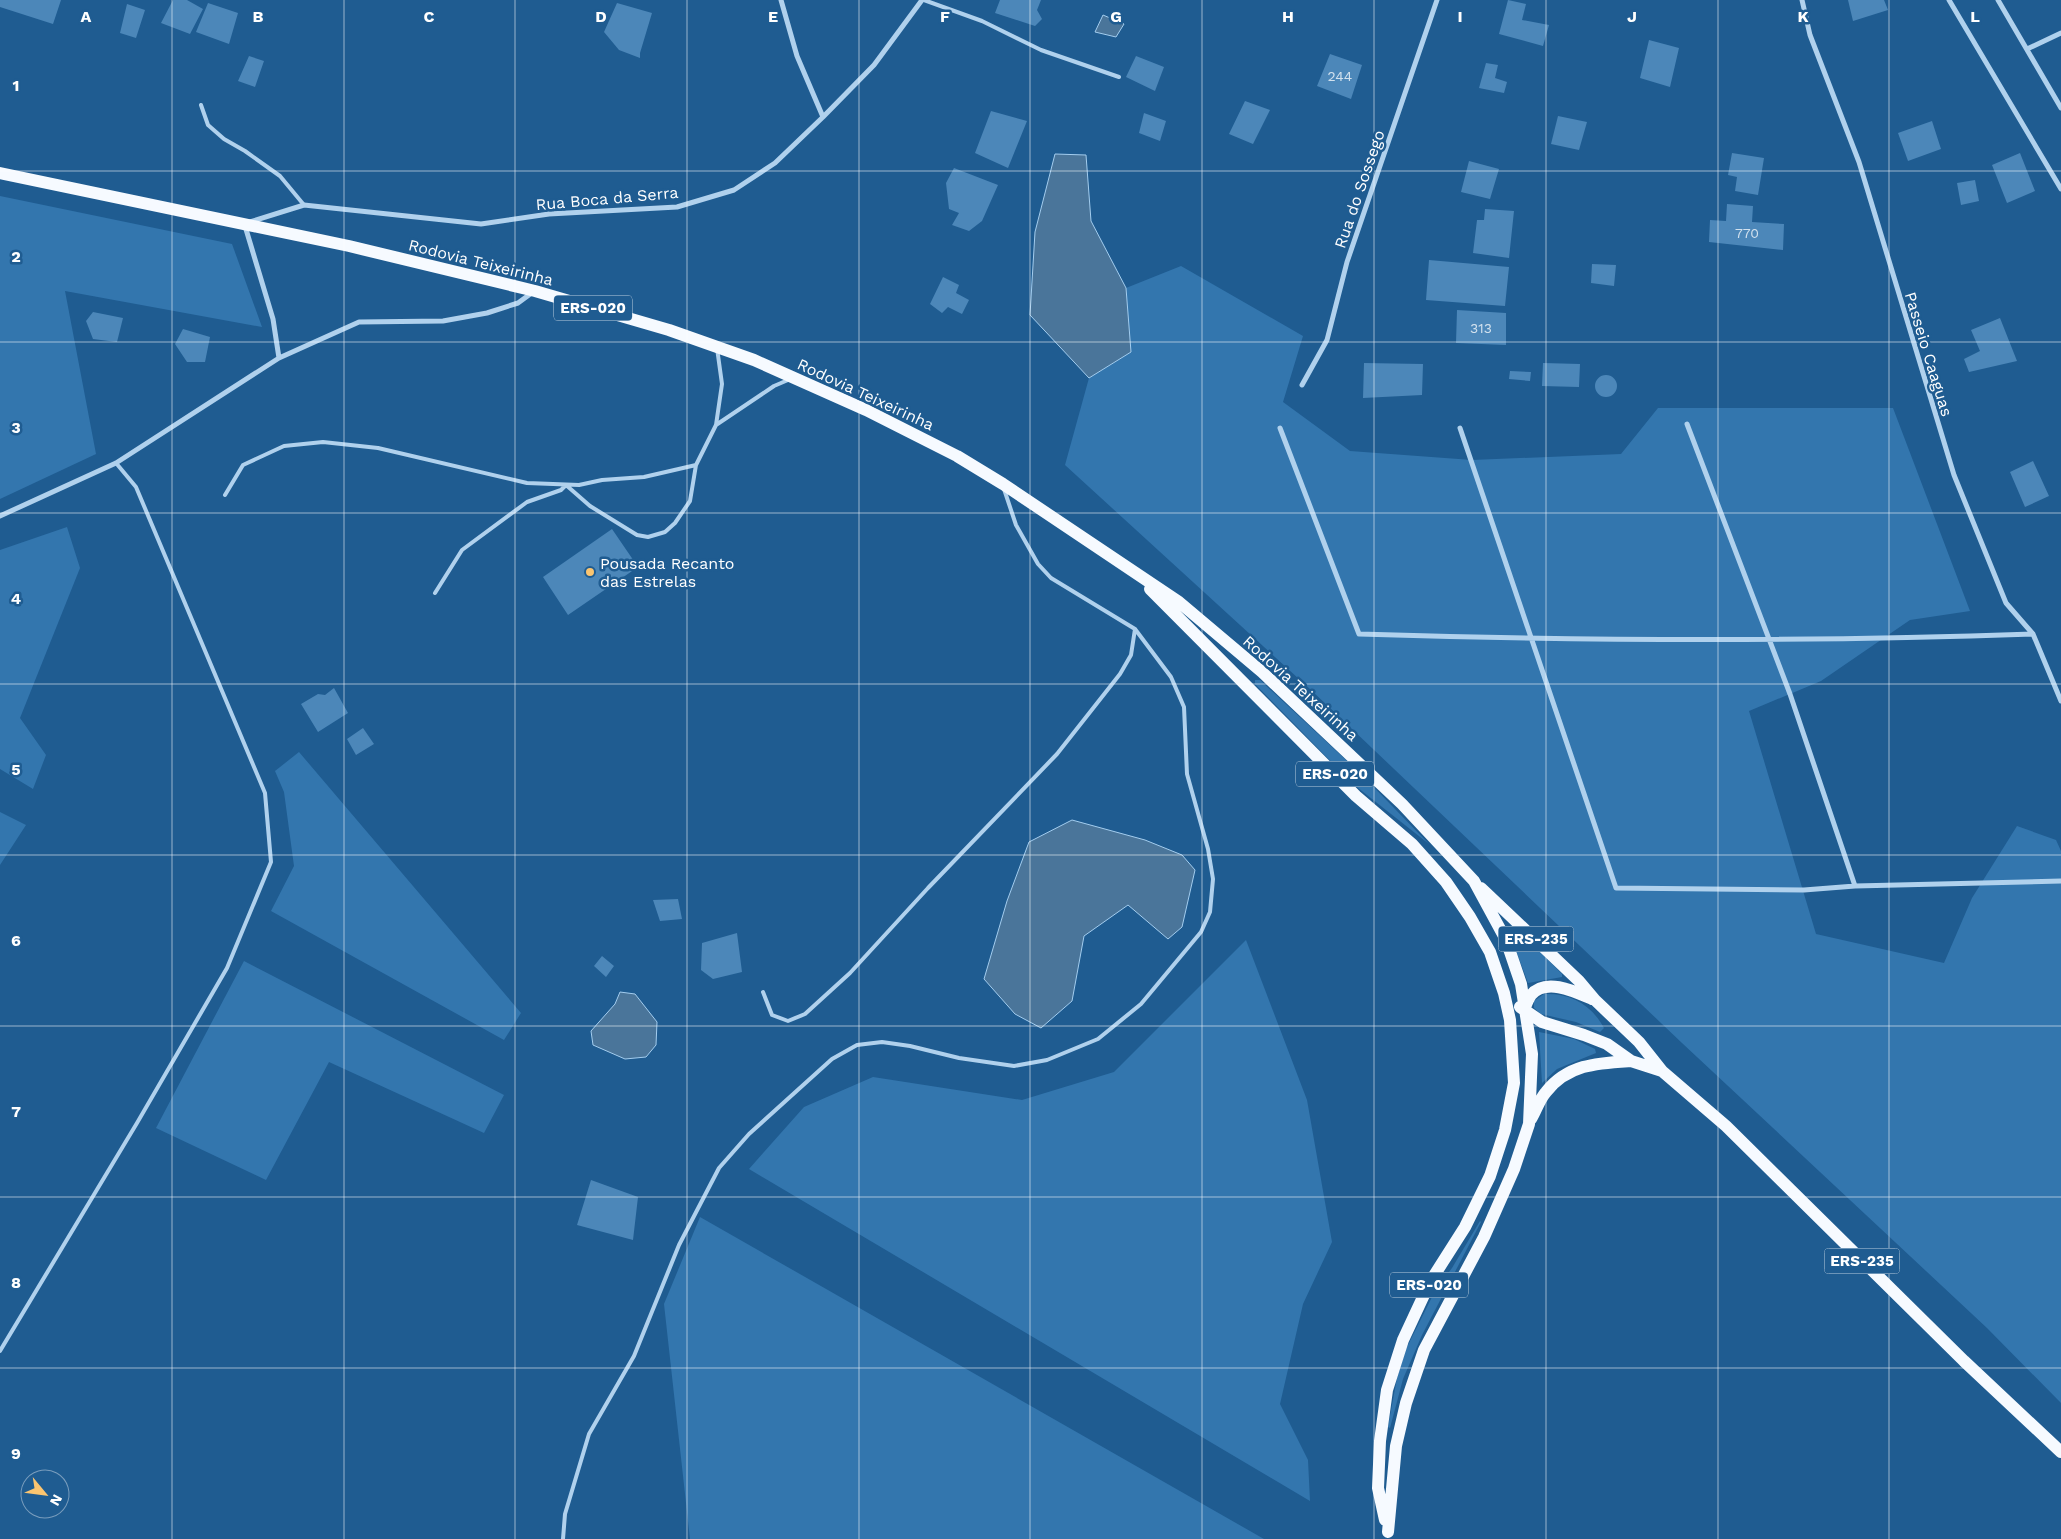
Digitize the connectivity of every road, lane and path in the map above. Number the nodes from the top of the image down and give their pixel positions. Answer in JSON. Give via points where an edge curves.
{"nodes":[{"id":1,"x":781,"y":0,"type":"edge"},
{"id":2,"x":923,"y":0,"type":"edge"},
{"id":3,"x":1437,"y":0,"type":"edge"},
{"id":4,"x":1802,"y":0,"type":"edge"},
{"id":5,"x":1948,"y":0,"type":"edge"},
{"id":6,"x":1998,"y":0,"type":"edge"},
{"id":7,"x":2061,"y":33,"type":"edge"},
{"id":8,"x":2027,"y":49,"type":"junction"},
{"id":9,"x":1120,"y":77,"type":"dead end"},
{"id":10,"x":201,"y":105,"type":"dead end"},
{"id":11,"x":2061,"y":108,"type":"edge"},
{"id":12,"x":823,"y":117,"type":"junction"},
{"id":13,"x":0,"y":173,"type":"edge"},
{"id":14,"x":2061,"y":189,"type":"edge"},
{"id":15,"x":304,"y":205,"type":"junction"},
{"id":16,"x":244,"y":224,"type":"junction"},
{"id":17,"x":535,"y":291,"type":"junction"},
{"id":18,"x":716,"y":346,"type":"junction"},
{"id":19,"x":280,"y":358,"type":"junction"},
{"id":20,"x":793,"y":378,"type":"junction"},
{"id":21,"x":1302,"y":385,"type":"dead end"},
{"id":22,"x":1687,"y":424,"type":"dead end"},
{"id":23,"x":716,"y":425,"type":"junction"},
{"id":24,"x":1280,"y":428,"type":"dead end"},
{"id":25,"x":1460,"y":428,"type":"dead end"},
{"id":26,"x":116,"y":463,"type":"junction"},
{"id":27,"x":696,"y":465,"type":"junction"},
{"id":28,"x":1002,"y":484,"type":"junction"},
{"id":29,"x":566,"y":485,"type":"junction"},
{"id":30,"x":225,"y":495,"type":"dead end"},
{"id":31,"x":0,"y":516,"type":"edge"},
{"id":32,"x":1136,"y":575,"type":"junction"},
{"id":33,"x":435,"y":593,"type":"dead end"},
{"id":34,"x":1135,"y":628,"type":"junction"},
{"id":35,"x":2033,"y":634,"type":"junction"},
{"id":36,"x":1770,"y":638,"type":"junction"},
{"id":37,"x":1530,"y":639,"type":"junction"},
{"id":38,"x":2061,"y":701,"type":"edge"},
{"id":39,"x":1474,"y":881,"type":"junction"},
{"id":40,"x":2061,"y":881,"type":"edge"},
{"id":41,"x":1855,"y":886,"type":"junction"},
{"id":42,"x":763,"y":992,"type":"dead end"},
{"id":43,"x":1504,"y":993,"type":"junction"},
{"id":44,"x":1595,"y":1000,"type":"junction"},
{"id":45,"x":1524,"y":1010,"type":"junction"},
{"id":46,"x":1512,"y":1048,"type":"junction"},
{"id":47,"x":1631,"y":1061,"type":"junction"},
{"id":48,"x":1662,"y":1071,"type":"junction"},
{"id":49,"x":1528,"y":1124,"type":"junction"},
{"id":50,"x":0,"y":1351,"type":"edge"},
{"id":51,"x":2061,"y":1452,"type":"edge"},
{"id":52,"x":1388,"y":1536,"type":"edge"},
{"id":53,"x":562,"y":1539,"type":"edge"}],
"edges":[{"from":1,"to":12,"type":"street","via":[[797,56]]},
{"from":2,"to":9,"type":"lane","via":[[982,22],[1041,50]]},
{"from":2,"to":12,"type":"street","name":"Rua Boca da Serra","via":[[874,64]]},
{"from":3,"to":21,"type":"street","name":"Rua do Sossego","via":[[1347,262],[1326,340]]},
{"from":4,"to":35,"type":"street","name":"Passeio Caaguas","via":[[1810,35],[1859,162],[1954,475],[2006,603]]},
{"from":5,"to":14,"type":"street"},
{"from":6,"to":8,"type":"street"},
{"from":7,"to":8,"type":"street"},
{"from":8,"to":11,"type":"street"},
{"from":10,"to":15,"type":"lane","via":[[208,125],[280,176]]},
{"from":12,"to":15,"type":"street","name":"Rua Boca da Serra","via":[[775,162],[734,190],[677,207],[549,214],[481,224]]},
{"from":13,"to":16,"type":"main road","name":"Rodovia Teixeirinha","number":"ERS-020"},
{"from":15,"to":16,"type":"street","name":"Rua Boca da Serra"},
{"from":16,"to":17,"type":"main road","name":"Rodovia Teixeirinha","number":"ERS-020"},
{"from":16,"to":19,"type":"street","via":[[273,319]]},
{"from":17,"to":18,"type":"main road","name":"Rodovia Teixeirinha","number":"ERS-020"},
{"from":17,"to":19,"type":"street","via":[[518,302],[487,313],[443,321],[359,322]]},
{"from":18,"to":20,"type":"main road","name":"Rodovia Teixeirinha","number":"ERS-020"},
{"from":18,"to":23,"type":"lane","via":[[722,384]]},
{"from":19,"to":26,"type":"street"},
{"from":20,"to":23,"type":"lane","via":[[774,386]]},
{"from":20,"to":28,"type":"main road","name":"Rodovia Teixeirinha","number":"ERS-020","via":[[957,456]]},
{"from":22,"to":36,"type":"street"},
{"from":23,"to":27,"type":"lane"},
{"from":24,"to":37,"type":"street","via":[[1360,634]]},
{"from":25,"to":37,"type":"street"},
{"from":26,"to":31,"type":"street"},
{"from":26,"to":50,"type":"lane","via":[[136,487],[265,793],[271,862],[227,968]]},
{"from":27,"to":29,"type":"lane","via":[[644,477]]},
{"from":27,"to":29,"type":"lane","via":[[690,501],[665,532],[648,537],[637,535],[590,506]]},
{"from":28,"to":32,"type":"main road","name":"Rodovia Teixeirinha","number":"ERS-020"},
{"from":28,"to":34,"type":"lane","via":[[1016,525],[1038,564],[1051,578]]},
{"from":29,"to":30,"type":"lane","via":[[526,483],[378,448],[323,442],[284,446],[243,465]]},
{"from":29,"to":33,"type":"lane","via":[[561,490],[527,502],[462,550]]},
{"from":32,"to":39,"type":"main road","name":"Rodovia Teixeirinha","number":"ERS-020","via":[[1179,602],[1262,672],[1402,804]]},
{"from":32,"to":43,"type":"main road","name":"Rodovia Teixeirinha","number":"ERS-020","via":[[1356,796],[1412,844],[1446,882],[1490,952]]},
{"from":34,"to":42,"type":"lane","via":[[1130,655],[1120,674],[1057,754],[850,973],[805,1014],[788,1021],[772,1015]]},
{"from":34,"to":53,"type":"lane","via":[[1172,677],[1184,706],[1187,774],[1213,879],[1210,912],[1201,932],[1141,1004],[1098,1039],[1047,1060],[1014,1066],[882,1042],[857,1045],[832,1059],[749,1134],[719,1168],[679,1245],[634,1356],[589,1434],[565,1514]]},
{"from":35,"to":36,"type":"street","via":[[1882,639]]},
{"from":35,"to":38,"type":"street","name":"Passeio Caaguas"},
{"from":36,"to":37,"type":"street"},
{"from":36,"to":41,"type":"street"},
{"from":37,"to":41,"type":"street","via":[[1616,888],[1804,890]]},
{"from":39,"to":44,"type":"main road","number":"ERS-235"},
{"from":39,"to":45,"type":"main road","name":"Rodovia Teixeirinha","number":"ERS-020","via":[[1506,940],[1521,984]]},
{"from":40,"to":41,"type":"street"},
{"from":43,"to":45,"type":"main road"},
{"from":43,"to":46,"type":"main road","name":"Rodovia Teixeirinha","number":"ERS-020"},
{"from":44,"to":45,"type":"main road","via":[[1558,987],[1545,988],[1530,996]]},
{"from":44,"to":48,"type":"main road","number":"ERS-235","via":[[1639,1042]]},
{"from":45,"to":46,"type":"main road"},
{"from":45,"to":47,"type":"main road","number":"ERS-235","via":[[1542,1022],[1607,1044]]},
{"from":45,"to":49,"type":"main road","name":"Rodovia Teixeirinha","number":"ERS-020","via":[[1532,1054]]},
{"from":46,"to":52,"type":"main road","name":"Rodovia Teixeirinha","number":"ERS-020","via":[[1514,1084],[1505,1130],[1490,1176],[1465,1227],[1430,1282],[1403,1340],[1386,1390],[1378,1488]]},
{"from":47,"to":48,"type":"main road","number":"ERS-235"},
{"from":47,"to":49,"type":"main road","via":[[1585,1065],[1563,1076],[1545,1092]]},
{"from":48,"to":51,"type":"main road","number":"ERS-235","via":[[1726,1126]]},
{"from":49,"to":52,"type":"main road","name":"Rodovia Teixeirinha","number":"ERS-020","via":[[1514,1169],[1484,1237],[1424,1350],[1396,1446]]}]}
